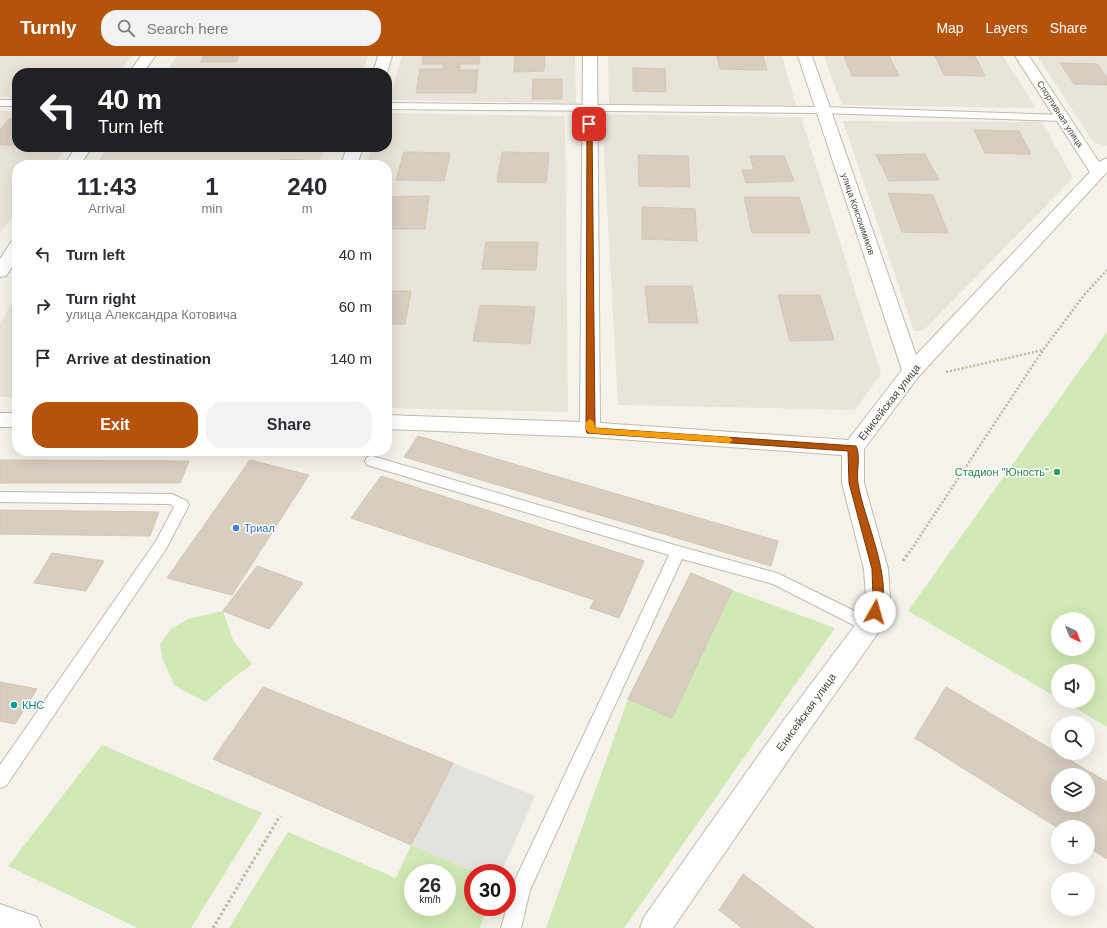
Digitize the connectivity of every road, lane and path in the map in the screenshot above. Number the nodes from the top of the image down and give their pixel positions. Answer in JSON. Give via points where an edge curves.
{"nodes":[{"id":1,"x":148,"y":56,"type":"edge"},
{"id":2,"x":385,"y":56,"type":"edge"},
{"id":3,"x":590,"y":56,"type":"edge"},
{"id":4,"x":805,"y":56,"type":"edge"},
{"id":5,"x":1022,"y":56,"type":"edge"},
{"id":6,"x":140,"y":68,"type":"edge"},
{"id":7,"x":381,"y":68,"type":"edge"},
{"id":8,"x":0,"y":103,"type":"edge"},
{"id":9,"x":12,"y":103,"type":"edge"},
{"id":10,"x":392,"y":106,"type":"edge"},
{"id":11,"x":589,"y":108,"type":"junction"},
{"id":12,"x":822,"y":110,"type":"junction"},
{"id":13,"x":1063,"y":118,"type":"junction"},
{"id":14,"x":1102,"y":167,"type":"edge"},
{"id":15,"x":12,"y":254,"type":"edge"},
{"id":16,"x":1107,"y":270,"type":"edge"},
{"id":17,"x":0,"y":272,"type":"edge"},
{"id":18,"x":1043,"y":350,"type":"junction"},
{"id":19,"x":909,"y":376,"type":"junction"},
{"id":20,"x":0,"y":420,"type":"edge"},
{"id":21,"x":12,"y":420,"type":"edge"},
{"id":22,"x":392,"y":422,"type":"edge"},
{"id":23,"x":590,"y":430,"type":"junction"},
{"id":24,"x":853,"y":448,"type":"junction"},
{"id":25,"x":372,"y":461,"type":"dead end"},
{"id":26,"x":0,"y":497,"type":"edge"},
{"id":27,"x":678,"y":552,"type":"junction"},
{"id":28,"x":878,"y":598,"type":"junction"},
{"id":29,"x":869,"y":626,"type":"junction"},
{"id":30,"x":0,"y":780,"type":"edge"},
{"id":31,"x":280,"y":816,"type":"dead end"},
{"id":32,"x":0,"y":919,"type":"edge"},
{"id":33,"x":26,"y":928,"type":"edge"},
{"id":34,"x":213,"y":928,"type":"edge"},
{"id":35,"x":511,"y":928,"type":"edge"},
{"id":36,"x":655,"y":928,"type":"edge"}],
"edges":[{"from":1,"to":6,"type":"street"},
{"from":2,"to":7,"type":"street"},
{"from":3,"to":11,"type":"street"},
{"from":4,"to":12,"type":"street","name":"улица Коксохимиков"},
{"from":5,"to":13,"type":"street","name":"Спортивная улица"},
{"from":8,"to":9,"type":"lane"},
{"from":10,"to":11,"type":"lane"},
{"from":11,"to":12,"type":"lane"},
{"from":11,"to":23,"type":"street"},
{"from":12,"to":13,"type":"lane"},
{"from":12,"to":19,"type":"street","name":"улица Коксохимиков"},
{"from":13,"to":14,"type":"street","name":"Спортивная улица"},
{"from":14,"to":19,"type":"street","name":"Енисейская улица"},
{"from":15,"to":17,"type":"street"},
{"from":16,"to":18,"type":"path","via":[[1085,294]]},
{"from":18,"to":19,"type":"path"},
{"from":18,"to":28,"type":"path"},
{"from":19,"to":24,"type":"street","name":"Енисейская улица"},
{"from":20,"to":21,"type":"street"},
{"from":22,"to":23,"type":"street"},
{"from":23,"to":24,"type":"street"},
{"from":24,"to":28,"type":"street","name":"Енисейская улица","via":[[853,483],[876,569]]},
{"from":25,"to":27,"type":"lane"},
{"from":26,"to":30,"type":"lane","via":[[172,499],[182,505],[161,546]]},
{"from":27,"to":29,"type":"lane","via":[[777,579]]},
{"from":27,"to":35,"type":"lane","via":[[521,889]]},
{"from":28,"to":29,"type":"street","name":"Енисейская улица"},
{"from":29,"to":36,"type":"street","name":"Енисейская улица"},
{"from":31,"to":34,"type":"path"},
{"from":32,"to":33,"type":"street"}]}
